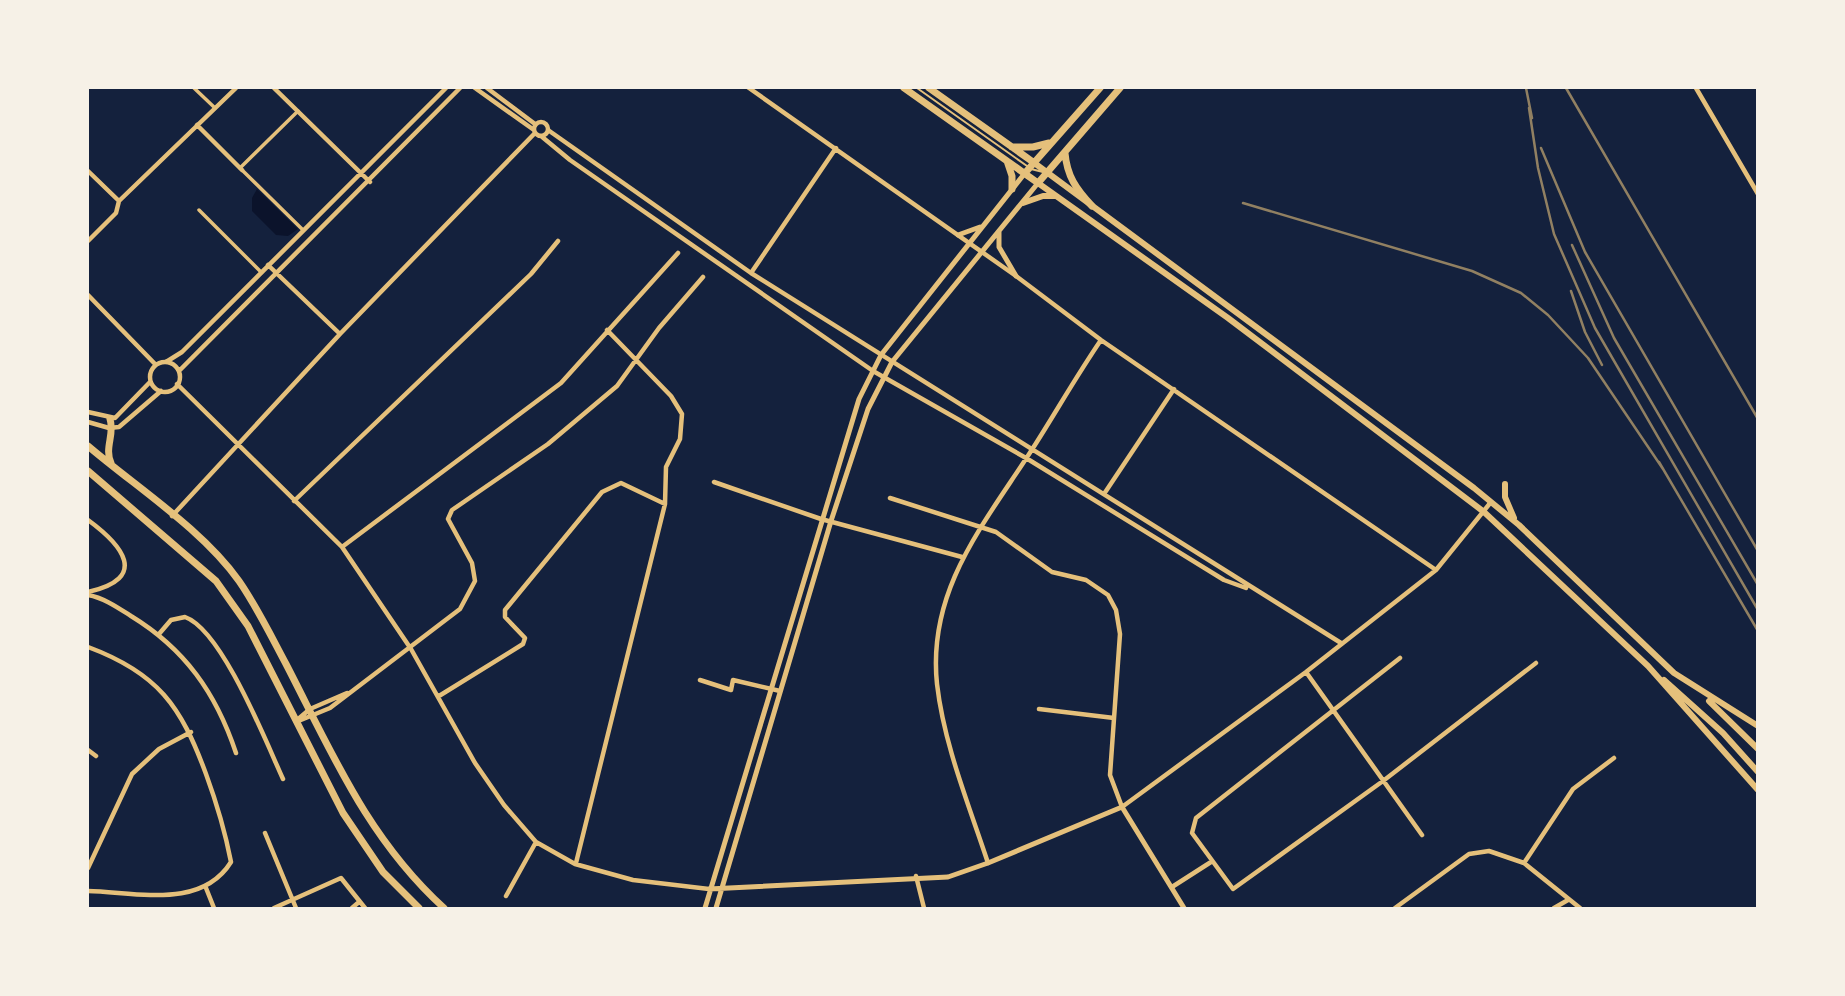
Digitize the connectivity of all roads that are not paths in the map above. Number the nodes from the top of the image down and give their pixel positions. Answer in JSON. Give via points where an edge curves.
{"nodes":[{"id":1,"x":194,"y":88,"type":"edge"},
{"id":2,"x":236,"y":88,"type":"edge"},
{"id":3,"x":274,"y":88,"type":"edge"},
{"id":4,"x":446,"y":88,"type":"edge"},
{"id":5,"x":460,"y":88,"type":"edge"},
{"id":6,"x":475,"y":88,"type":"edge"},
{"id":7,"x":487,"y":88,"type":"edge"},
{"id":8,"x":749,"y":88,"type":"edge"},
{"id":9,"x":904,"y":88,"type":"edge"},
{"id":10,"x":917,"y":88,"type":"edge"},
{"id":11,"x":929,"y":88,"type":"edge"},
{"id":12,"x":1100,"y":88,"type":"edge"},
{"id":13,"x":1120,"y":88,"type":"edge"},
{"id":14,"x":1696,"y":88,"type":"edge"},
{"id":15,"x":215,"y":108,"type":"junction"},
{"id":16,"x":298,"y":111,"type":"junction"},
{"id":17,"x":535,"y":124,"type":"junction"},
{"id":18,"x":197,"y":125,"type":"junction"},
{"id":19,"x":548,"y":130,"type":"junction"},
{"id":20,"x":534,"y":132,"type":"junction"},
{"id":21,"x":541,"y":136,"type":"junction"},
{"id":22,"x":1049,"y":142,"type":"junction"},
{"id":23,"x":1012,"y":147,"type":"junction"},
{"id":24,"x":836,"y":148,"type":"junction"},
{"id":25,"x":1065,"y":153,"type":"junction"},
{"id":26,"x":1007,"y":160,"type":"junction"},
{"id":27,"x":1029,"y":168,"type":"junction"},
{"id":28,"x":241,"y":169,"type":"junction"},
{"id":29,"x":88,"y":172,"type":"edge"},
{"id":30,"x":360,"y":173,"type":"junction"},
{"id":31,"x":1047,"y":173,"type":"junction"},
{"id":32,"x":370,"y":182,"type":"junction"},
{"id":33,"x":1038,"y":183,"type":"junction"},
{"id":34,"x":1012,"y":189,"type":"junction"},
{"id":35,"x":1758,"y":194,"type":"edge"},
{"id":36,"x":1058,"y":196,"type":"junction"},
{"id":37,"x":119,"y":201,"type":"junction"},
{"id":38,"x":1023,"y":203,"type":"junction"},
{"id":39,"x":1092,"y":206,"type":"junction"},
{"id":40,"x":199,"y":211,"type":"dead end"},
{"id":41,"x":983,"y":226,"type":"junction"},
{"id":42,"x":303,"y":230,"type":"junction"},
{"id":43,"x":999,"y":231,"type":"junction"},
{"id":44,"x":958,"y":235,"type":"junction"},
{"id":45,"x":88,"y":241,"type":"edge"},
{"id":46,"x":558,"y":242,"type":"dead end"},
{"id":47,"x":970,"y":243,"type":"junction"},
{"id":48,"x":982,"y":252,"type":"junction"},
{"id":49,"x":678,"y":253,"type":"dead end"},
{"id":50,"x":268,"y":265,"type":"junction"},
{"id":51,"x":261,"y":272,"type":"junction"},
{"id":52,"x":276,"y":273,"type":"junction"},
{"id":53,"x":751,"y":273,"type":"junction"},
{"id":54,"x":1016,"y":276,"type":"junction"},
{"id":55,"x":704,"y":277,"type":"dead end"},
{"id":56,"x":88,"y":295,"type":"edge"},
{"id":57,"x":607,"y":330,"type":"junction"},
{"id":58,"x":340,"y":334,"type":"junction"},
{"id":59,"x":1101,"y":340,"type":"junction"},
{"id":60,"x":881,"y":355,"type":"junction"},
{"id":61,"x":636,"y":360,"type":"junction"},
{"id":62,"x":166,"y":362,"type":"junction"},
{"id":63,"x":892,"y":362,"type":"junction"},
{"id":64,"x":156,"y":365,"type":"junction"},
{"id":65,"x":179,"y":371,"type":"junction"},
{"id":66,"x":873,"y":371,"type":"junction"},
{"id":67,"x":885,"y":377,"type":"junction"},
{"id":68,"x":151,"y":382,"type":"junction"},
{"id":69,"x":177,"y":384,"type":"junction"},
{"id":70,"x":1174,"y":389,"type":"junction"},
{"id":71,"x":161,"y":391,"type":"junction"},
{"id":72,"x":88,"y":412,"type":"edge"},
{"id":73,"x":110,"y":419,"type":"junction"},
{"id":74,"x":88,"y":422,"type":"edge"},
{"id":75,"x":113,"y":429,"type":"junction"},
{"id":76,"x":238,"y":445,"type":"junction"},
{"id":77,"x":88,"y":446,"type":"edge"},
{"id":78,"x":1032,"y":449,"type":"junction"},
{"id":79,"x":1026,"y":458,"type":"junction"},
{"id":80,"x":113,"y":467,"type":"junction"},
{"id":81,"x":88,"y":471,"type":"edge"},
{"id":82,"x":714,"y":482,"type":"dead end"},
{"id":83,"x":1505,"y":484,"type":"dead end"},
{"id":84,"x":1104,"y":494,"type":"junction"},
{"id":85,"x":890,"y":498,"type":"dead end"},
{"id":86,"x":294,"y":501,"type":"junction"},
{"id":87,"x":1492,"y":501,"type":"junction"},
{"id":88,"x":665,"y":504,"type":"junction"},
{"id":89,"x":1484,"y":512,"type":"junction"},
{"id":90,"x":172,"y":516,"type":"junction"},
{"id":91,"x":821,"y":519,"type":"junction"},
{"id":92,"x":88,"y":520,"type":"edge"},
{"id":93,"x":831,"y":521,"type":"junction"},
{"id":94,"x":1519,"y":525,"type":"junction"},
{"id":95,"x":980,"y":527,"type":"junction"},
{"id":96,"x":342,"y":547,"type":"junction"},
{"id":97,"x":962,"y":557,"type":"junction"},
{"id":98,"x":1436,"y":570,"type":"junction"},
{"id":99,"x":1253,"y":590,"type":"junction"},
{"id":100,"x":88,"y":593,"type":"edge"},
{"id":101,"x":159,"y":634,"type":"junction"},
{"id":102,"x":1341,"y":643,"type":"junction"},
{"id":103,"x":88,"y":646,"type":"edge"},
{"id":104,"x":411,"y":649,"type":"junction"},
{"id":105,"x":1400,"y":658,"type":"dead end"},
{"id":106,"x":1536,"y":663,"type":"dead end"},
{"id":107,"x":1648,"y":666,"type":"junction"},
{"id":108,"x":1306,"y":672,"type":"junction"},
{"id":109,"x":700,"y":680,"type":"dead end"},
{"id":110,"x":769,"y":689,"type":"junction"},
{"id":111,"x":780,"y":691,"type":"junction"},
{"id":112,"x":1699,"y":692,"type":"junction"},
{"id":113,"x":439,"y":696,"type":"junction"},
{"id":114,"x":1039,"y":709,"type":"dead end"},
{"id":115,"x":1334,"y":712,"type":"junction"},
{"id":116,"x":312,"y":713,"type":"junction"},
{"id":117,"x":1114,"y":718,"type":"junction"},
{"id":118,"x":295,"y":722,"type":"junction"},
{"id":119,"x":1758,"y":726,"type":"edge"},
{"id":120,"x":191,"y":732,"type":"junction"},
{"id":121,"x":1758,"y":748,"type":"edge"},
{"id":122,"x":88,"y":750,"type":"edge"},
{"id":123,"x":236,"y":753,"type":"dead end"},
{"id":124,"x":96,"y":755,"type":"dead end"},
{"id":125,"x":1614,"y":758,"type":"dead end"},
{"id":126,"x":1758,"y":772,"type":"edge"},
{"id":127,"x":284,"y":779,"type":"dead end"},
{"id":128,"x":1383,"y":781,"type":"junction"},
{"id":129,"x":1758,"y":790,"type":"edge"},
{"id":130,"x":1122,"y":807,"type":"junction"},
{"id":131,"x":265,"y":833,"type":"dead end"},
{"id":132,"x":1422,"y":835,"type":"dead end"},
{"id":133,"x":536,"y":842,"type":"junction"},
{"id":134,"x":1211,"y":862,"type":"junction"},
{"id":135,"x":988,"y":863,"type":"junction"},
{"id":136,"x":1524,"y":863,"type":"junction"},
{"id":137,"x":575,"y":864,"type":"junction"},
{"id":138,"x":88,"y":868,"type":"edge"},
{"id":139,"x":916,"y":876,"type":"junction"},
{"id":140,"x":1172,"y":887,"type":"junction"},
{"id":141,"x":206,"y":888,"type":"junction"},
{"id":142,"x":709,"y":889,"type":"junction"},
{"id":143,"x":721,"y":890,"type":"junction"},
{"id":144,"x":88,"y":891,"type":"edge"},
{"id":145,"x":506,"y":896,"type":"dead end"},
{"id":146,"x":1568,"y":900,"type":"junction"},
{"id":147,"x":294,"y":902,"type":"junction"},
{"id":148,"x":359,"y":902,"type":"junction"},
{"id":149,"x":214,"y":908,"type":"edge"},
{"id":150,"x":274,"y":908,"type":"edge"},
{"id":151,"x":296,"y":908,"type":"edge"},
{"id":152,"x":352,"y":908,"type":"edge"},
{"id":153,"x":365,"y":908,"type":"edge"},
{"id":154,"x":419,"y":908,"type":"edge"},
{"id":155,"x":444,"y":908,"type":"edge"},
{"id":156,"x":705,"y":908,"type":"edge"},
{"id":157,"x":716,"y":908,"type":"edge"},
{"id":158,"x":925,"y":908,"type":"edge"},
{"id":159,"x":1184,"y":908,"type":"edge"},
{"id":160,"x":1395,"y":908,"type":"edge"},
{"id":161,"x":1554,"y":908,"type":"edge"},
{"id":162,"x":1580,"y":908,"type":"edge"}],
"edges":[{"from":1,"to":15,"type":"street"},
{"from":2,"to":15,"type":"street"},
{"from":3,"to":16,"type":"street"},
{"from":4,"to":30,"type":"street"},
{"from":5,"to":32,"type":"street"},
{"from":6,"to":20,"type":"street"},
{"from":7,"to":17,"type":"street"},
{"from":8,"to":24,"type":"street"},
{"from":9,"to":26,"type":"main road"},
{"from":10,"to":27,"type":"lane"},
{"from":11,"to":23,"type":"main road"},
{"from":12,"to":22,"type":"main road"},
{"from":13,"to":25,"type":"main road"},
{"from":14,"to":35,"type":"street"},
{"from":15,"to":18,"type":"street"},
{"from":16,"to":28,"type":"street"},
{"from":16,"to":30,"type":"street"},
{"from":17,"to":19,"type":"street","via":[[544,122]]},
{"from":17,"to":20,"type":"street"},
{"from":18,"to":28,"type":"street"},
{"from":18,"to":37,"type":"street"},
{"from":19,"to":21,"type":"street"},
{"from":19,"to":53,"type":"street"},
{"from":20,"to":21,"type":"street"},
{"from":20,"to":58,"type":"street"},
{"from":21,"to":66,"type":"street"},
{"from":22,"to":23,"type":"main road"},
{"from":22,"to":27,"type":"main road"},
{"from":23,"to":27,"type":"main road"},
{"from":24,"to":44,"type":"street"},
{"from":24,"to":53,"type":"street"},
{"from":25,"to":31,"type":"main road"},
{"from":25,"to":39,"type":"main road","via":[[1072,182]]},
{"from":26,"to":27,"type":"main road"},
{"from":26,"to":34,"type":"main road"},
{"from":27,"to":31,"type":"main road"},
{"from":27,"to":33,"type":"main road"},
{"from":27,"to":34,"type":"street"},
{"from":28,"to":42,"type":"street"},
{"from":29,"to":37,"type":"street"},
{"from":30,"to":32,"type":"street"},
{"from":30,"to":42,"type":"street"},
{"from":31,"to":33,"type":"main road"},
{"from":31,"to":39,"type":"main road"},
{"from":32,"to":52,"type":"street"},
{"from":33,"to":36,"type":"main road"},
{"from":33,"to":38,"type":"street"},
{"from":34,"to":41,"type":"street"},
{"from":36,"to":38,"type":"main road"},
{"from":36,"to":89,"type":"main road"},
{"from":37,"to":45,"type":"street","via":[[116,213]]},
{"from":38,"to":43,"type":"street"},
{"from":39,"to":87,"type":"main road"},
{"from":40,"to":51,"type":"street"},
{"from":41,"to":44,"type":"street"},
{"from":41,"to":47,"type":"street"},
{"from":42,"to":50,"type":"street"},
{"from":43,"to":48,"type":"street"},
{"from":43,"to":54,"type":"street","via":[[999,247]]},
{"from":44,"to":47,"type":"street"},
{"from":46,"to":86,"type":"street","via":[[531,274]]},
{"from":47,"to":48,"type":"street"},
{"from":47,"to":60,"type":"street"},
{"from":48,"to":54,"type":"street"},
{"from":48,"to":63,"type":"street"},
{"from":49,"to":57,"type":"street"},
{"from":50,"to":51,"type":"street"},
{"from":50,"to":52,"type":"street"},
{"from":51,"to":62,"type":"street","via":[[182,352]]},
{"from":52,"to":58,"type":"street"},
{"from":52,"to":65,"type":"street"},
{"from":53,"to":60,"type":"street"},
{"from":54,"to":59,"type":"street"},
{"from":55,"to":61,"type":"street"},
{"from":56,"to":64,"type":"street"},
{"from":57,"to":61,"type":"street"},
{"from":57,"to":96,"type":"street","via":[[561,383]]},
{"from":58,"to":76,"type":"street"},
{"from":59,"to":70,"type":"street"},
{"from":59,"to":78,"type":"street"},
{"from":60,"to":63,"type":"street"},
{"from":60,"to":66,"type":"street"},
{"from":61,"to":88,"type":"street","via":[[682,414],[680,439],[666,467]]},
{"from":61,"to":104,"type":"street","via":[[617,386],[548,444],[452,510],[448,519],[472,563],[475,581],[460,609]]},
{"from":62,"to":64,"type":"street"},
{"from":62,"to":65,"type":"street"},
{"from":63,"to":67,"type":"street"},
{"from":63,"to":78,"type":"street"},
{"from":64,"to":68,"type":"street","via":[[150,372]]},
{"from":65,"to":69,"type":"street"},
{"from":66,"to":67,"type":"street"},
{"from":66,"to":91,"type":"street","via":[[859,399]]},
{"from":67,"to":79,"type":"street"},
{"from":67,"to":93,"type":"street","via":[[868,409]]},
{"from":68,"to":71,"type":"street"},
{"from":68,"to":73,"type":"street"},
{"from":69,"to":71,"type":"street"},
{"from":69,"to":76,"type":"street"},
{"from":70,"to":84,"type":"street"},
{"from":70,"to":98,"type":"street"},
{"from":71,"to":75,"type":"street"},
{"from":72,"to":73,"type":"street"},
{"from":73,"to":75,"type":"main road"},
{"from":74,"to":75,"type":"street"},
{"from":75,"to":80,"type":"main road","via":[[108,451]]},
{"from":76,"to":86,"type":"street"},
{"from":76,"to":90,"type":"street"},
{"from":77,"to":80,"type":"main road"},
{"from":78,"to":79,"type":"street"},
{"from":78,"to":84,"type":"street"},
{"from":79,"to":95,"type":"street"},
{"from":79,"to":99,"type":"street","via":[[1224,580]]},
{"from":80,"to":90,"type":"main road"},
{"from":81,"to":118,"type":"main road","via":[[216,581],[248,626]]},
{"from":82,"to":91,"type":"street"},
{"from":83,"to":94,"type":"main road","via":[[1507,504]]},
{"from":84,"to":99,"type":"street"},
{"from":85,"to":95,"type":"street"},
{"from":86,"to":96,"type":"street"},
{"from":87,"to":89,"type":"street"},
{"from":87,"to":94,"type":"main road"},
{"from":88,"to":113,"type":"street","via":[[621,483],[602,492],[505,610],[505,617],[525,638],[523,644]]},
{"from":88,"to":137,"type":"street"},
{"from":89,"to":98,"type":"street"},
{"from":89,"to":107,"type":"main road"},
{"from":90,"to":116,"type":"main road","via":[[238,580]]},
{"from":91,"to":93,"type":"street"},
{"from":91,"to":110,"type":"street"},
{"from":92,"to":100,"type":"street","via":[[118,544],[125,559],[123,571]]},
{"from":93,"to":97,"type":"street"},
{"from":93,"to":111,"type":"street"},
{"from":94,"to":112,"type":"main road"},
{"from":95,"to":97,"type":"street"},
{"from":95,"to":117,"type":"street","via":[[1002,536],[1052,572],[1095,584],[1108,594],[1120,634]]},
{"from":96,"to":104,"type":"street"},
{"from":97,"to":135,"type":"street","via":[[947,588],[937,683],[955,763]]},
{"from":98,"to":102,"type":"street"},
{"from":99,"to":102,"type":"street"},
{"from":100,"to":101,"type":"street"},
{"from":101,"to":123,"type":"street","via":[[207,686]]},
{"from":101,"to":127,"type":"street","via":[[171,620],[185,617],[209,636]]},
{"from":102,"to":108,"type":"street"},
{"from":103,"to":120,"type":"street","via":[[132,666],[170,701]]},
{"from":104,"to":113,"type":"street"},
{"from":104,"to":116,"type":"street","via":[[351,692]]},
{"from":105,"to":115,"type":"street"},
{"from":106,"to":128,"type":"street"},
{"from":107,"to":126,"type":"main road"},
{"from":107,"to":129,"type":"main road"},
{"from":108,"to":115,"type":"street"},
{"from":108,"to":130,"type":"street"},
{"from":109,"to":110,"type":"street","via":[[731,690],[733,680]]},
{"from":110,"to":111,"type":"street"},
{"from":110,"to":142,"type":"street"},
{"from":111,"to":143,"type":"street"},
{"from":112,"to":119,"type":"main road"},
{"from":112,"to":121,"type":"main road"},
{"from":113,"to":133,"type":"street","via":[[475,763]]},
{"from":114,"to":117,"type":"street"},
{"from":115,"to":128,"type":"street"},
{"from":115,"to":134,"type":"street","via":[[1196,818],[1192,833]]},
{"from":116,"to":118,"type":"street"},
{"from":116,"to":155,"type":"main road","via":[[381,840]]},
{"from":117,"to":130,"type":"street","via":[[1110,775]]},
{"from":118,"to":154,"type":"main road","via":[[366,850]]},
{"from":120,"to":138,"type":"street","via":[[159,749],[132,774]]},
{"from":120,"to":141,"type":"street","via":[[224,823],[231,862]]},
{"from":122,"to":124,"type":"street"},
{"from":125,"to":136,"type":"street","via":[[1573,789]]},
{"from":128,"to":132,"type":"street"},
{"from":128,"to":134,"type":"street","via":[[1240,887],[1233,889]]},
{"from":130,"to":135,"type":"street"},
{"from":130,"to":140,"type":"street"},
{"from":131,"to":147,"type":"street"},
{"from":133,"to":137,"type":"street"},
{"from":133,"to":145,"type":"street"},
{"from":134,"to":140,"type":"street"},
{"from":135,"to":139,"type":"street","via":[[948,877]]},
{"from":136,"to":146,"type":"street"},
{"from":136,"to":160,"type":"street","via":[[1500,853],[1469,854]]},
{"from":137,"to":142,"type":"street","via":[[633,880]]},
{"from":139,"to":143,"type":"street"},
{"from":139,"to":158,"type":"street"},
{"from":140,"to":159,"type":"street"},
{"from":141,"to":144,"type":"street","via":[[167,896]]},
{"from":141,"to":149,"type":"street"},
{"from":142,"to":143,"type":"street"},
{"from":142,"to":156,"type":"street"},
{"from":143,"to":157,"type":"street"},
{"from":146,"to":161,"type":"street"},
{"from":146,"to":162,"type":"street"},
{"from":147,"to":148,"type":"street","via":[[341,878]]},
{"from":147,"to":150,"type":"street"},
{"from":147,"to":151,"type":"street"},
{"from":148,"to":152,"type":"street"},
{"from":148,"to":153,"type":"street"}]}
